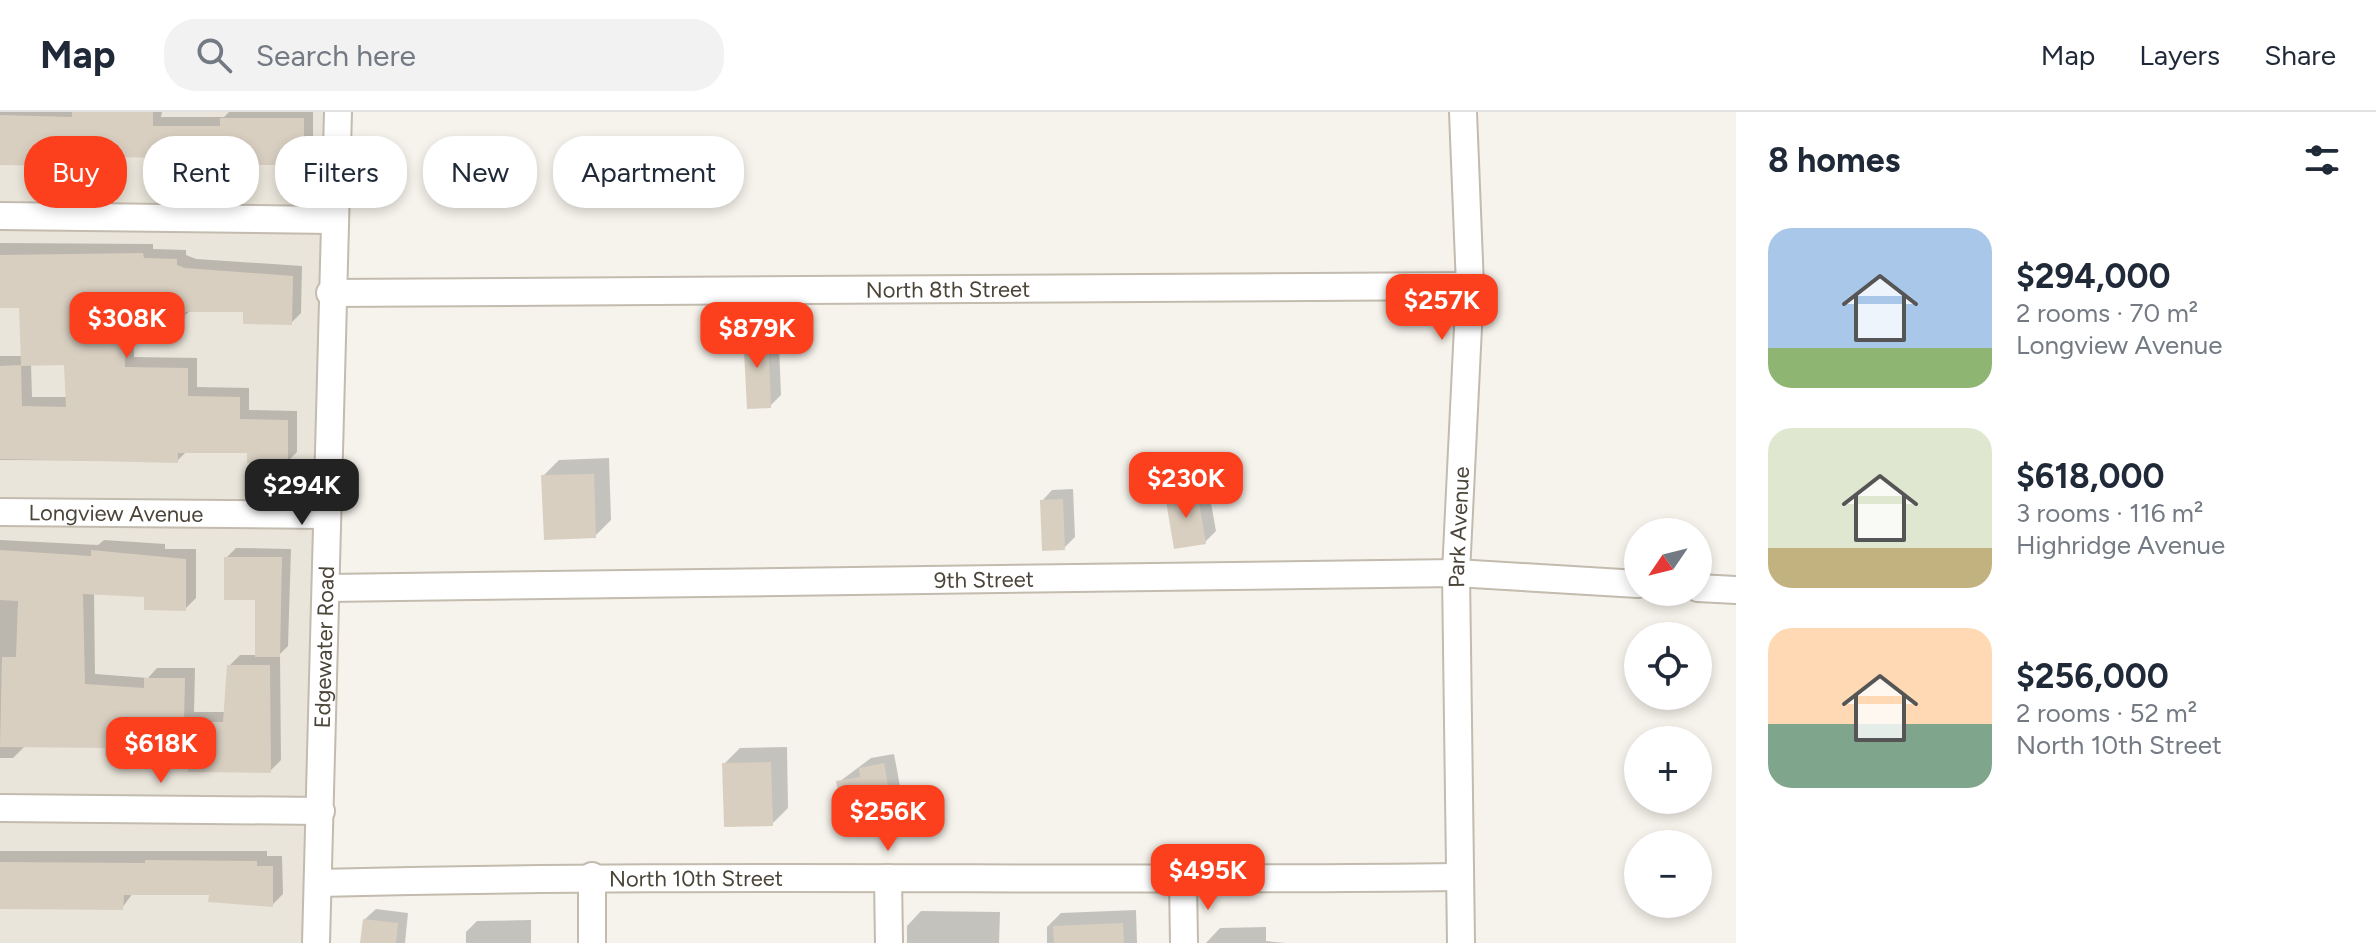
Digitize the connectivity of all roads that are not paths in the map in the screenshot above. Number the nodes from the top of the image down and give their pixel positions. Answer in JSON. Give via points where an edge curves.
{"nodes":[{"id":1,"x":338,"y":112,"type":"edge"},
{"id":2,"x":1463,"y":112,"type":"edge"},
{"id":3,"x":0,"y":216,"type":"edge"},
{"id":4,"x":333,"y":220,"type":"junction"},
{"id":5,"x":1470,"y":286,"type":"junction"},
{"id":6,"x":330,"y":293,"type":"junction"},
{"id":7,"x":0,"y":512,"type":"edge"},
{"id":8,"x":327,"y":515,"type":"junction"},
{"id":9,"x":1456,"y":573,"type":"junction"},
{"id":10,"x":1624,"y":583,"type":"edge"},
{"id":11,"x":328,"y":588,"type":"junction"},
{"id":12,"x":1712,"y":589,"type":"edge"},
{"id":13,"x":1736,"y":590,"type":"edge"},
{"id":14,"x":0,"y":808,"type":"edge"},
{"id":15,"x":321,"y":811,"type":"junction"},
{"id":16,"x":592,"y":876,"type":"junction"},
{"id":17,"x":1458,"y":877,"type":"junction"},
{"id":18,"x":888,"y":878,"type":"junction"},
{"id":19,"x":1183,"y":881,"type":"junction"},
{"id":20,"x":318,"y":883,"type":"junction"},
{"id":21,"x":316,"y":943,"type":"edge"},
{"id":22,"x":592,"y":943,"type":"edge"},
{"id":23,"x":889,"y":943,"type":"edge"},
{"id":24,"x":1184,"y":943,"type":"edge"},
{"id":25,"x":1461,"y":943,"type":"edge"}],
"edges":[{"from":1,"to":4,"type":"street","name":"Edgewater Road"},
{"from":2,"to":5,"type":"street","name":"Park Avenue"},
{"from":3,"to":4,"type":"street"},
{"from":4,"to":6,"type":"street","name":"Edgewater Road"},
{"from":5,"to":6,"type":"street","name":"North 8th Street"},
{"from":5,"to":9,"type":"street","name":"Park Avenue"},
{"from":6,"to":8,"type":"street","name":"Edgewater Road"},
{"from":7,"to":8,"type":"street","name":"Longview Avenue"},
{"from":8,"to":11,"type":"street","name":"Edgewater Road"},
{"from":9,"to":10,"type":"street","name":"9th Street"},
{"from":9,"to":11,"type":"street","name":"9th Street"},
{"from":9,"to":17,"type":"street","name":"Park Avenue"},
{"from":11,"to":15,"type":"street","name":"Edgewater Road"},
{"from":12,"to":13,"type":"street"},
{"from":14,"to":15,"type":"street"},
{"from":15,"to":20,"type":"street","name":"Edgewater Road"},
{"from":16,"to":18,"type":"street","name":"North 10th Street"},
{"from":16,"to":20,"type":"street","name":"North 10th Street"},
{"from":16,"to":22,"type":"street"},
{"from":17,"to":19,"type":"street","name":"North 10th Street"},
{"from":17,"to":25,"type":"street","name":"Park Avenue"},
{"from":18,"to":19,"type":"street","name":"North 10th Street"},
{"from":18,"to":23,"type":"street"},
{"from":19,"to":24,"type":"street"},
{"from":20,"to":21,"type":"street","name":"Edgewater Road"}]}
